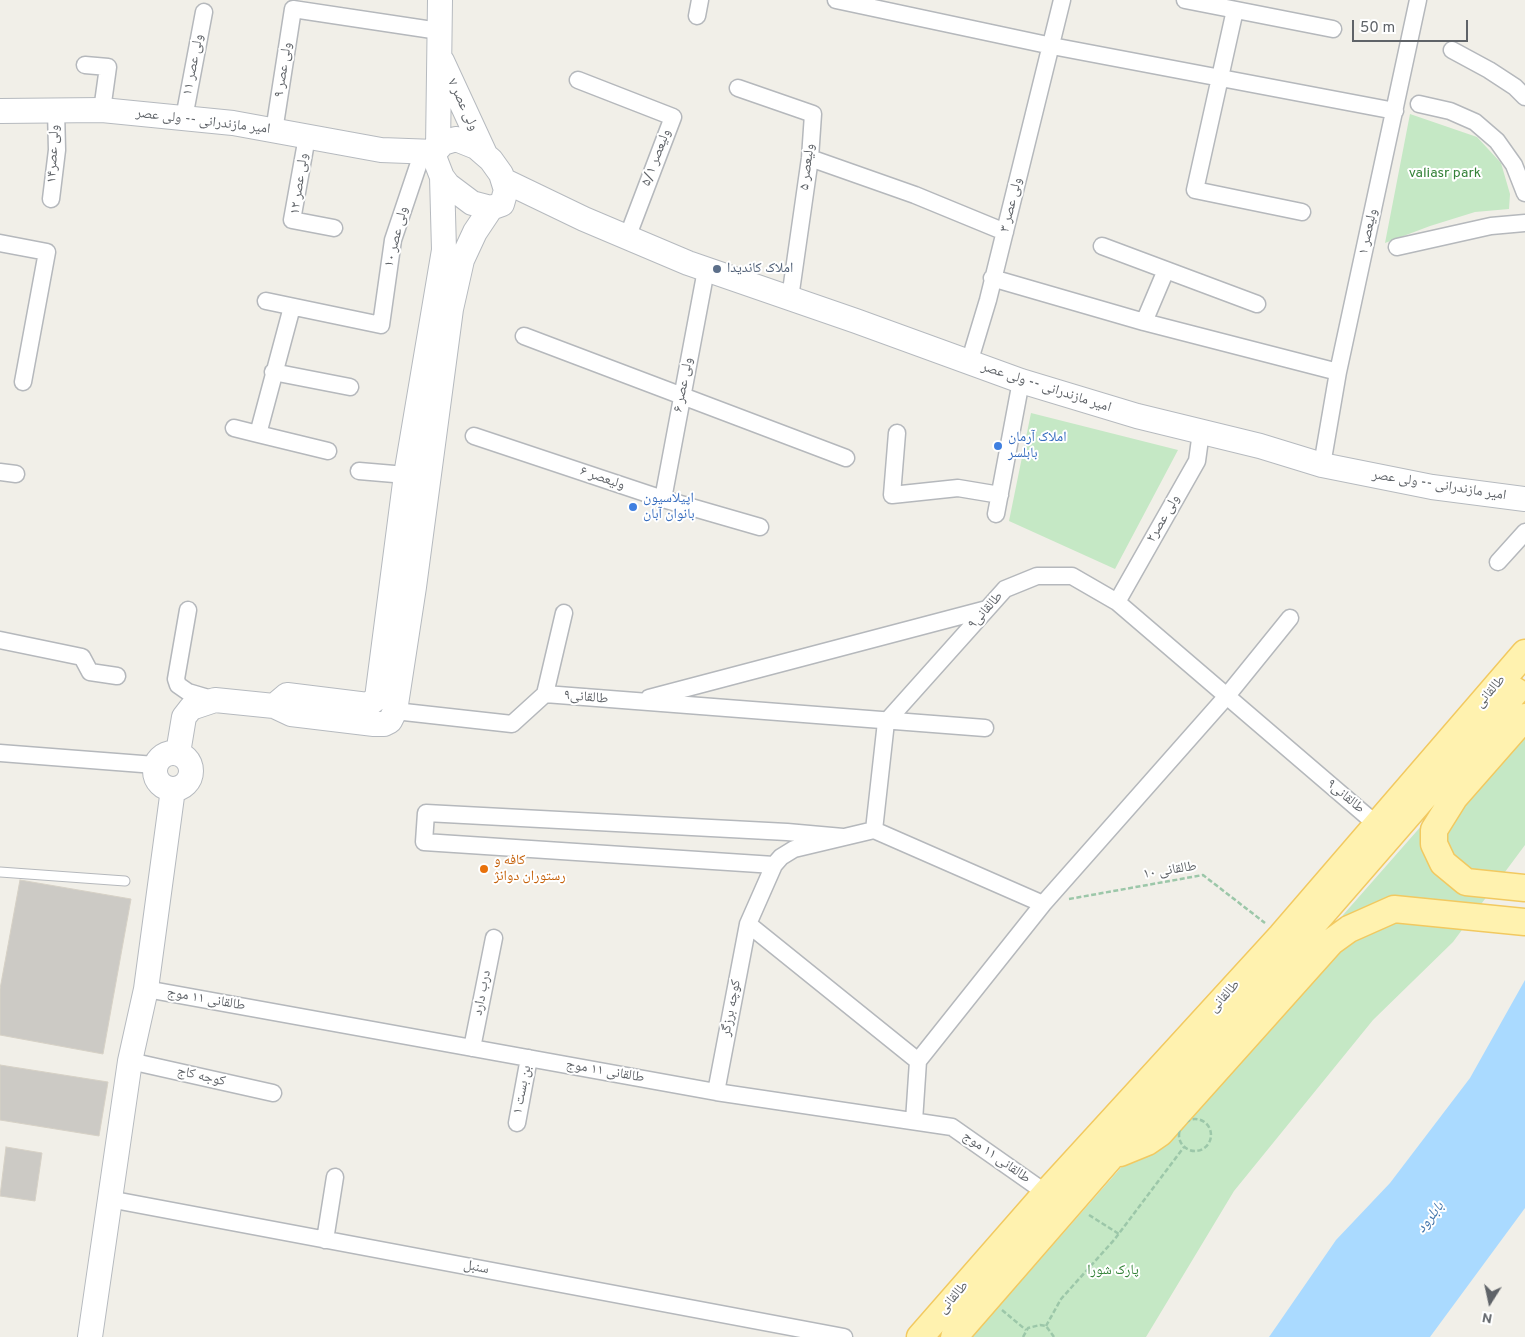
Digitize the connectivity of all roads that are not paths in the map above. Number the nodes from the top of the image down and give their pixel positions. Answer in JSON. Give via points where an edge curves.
{"nodes":[{"id":1,"x":440,"y":0,"type":"edge"},
{"id":2,"x":836,"y":0,"type":"edge"},
{"id":3,"x":1062,"y":0,"type":"edge"},
{"id":4,"x":1185,"y":0,"type":"edge"},
{"id":5,"x":1418,"y":0,"type":"edge"},
{"id":6,"x":1236,"y":10,"type":"junction"},
{"id":7,"x":204,"y":12,"type":"dead end"},
{"id":8,"x":1333,"y":29,"type":"dead end"},
{"id":9,"x":440,"y":31,"type":"junction"},
{"id":10,"x":1052,"y":46,"type":"junction"},
{"id":11,"x":1452,"y":50,"type":"dead end"},
{"id":12,"x":439,"y":55,"type":"junction"},
{"id":13,"x":85,"y":65,"type":"dead end"},
{"id":14,"x":1220,"y":77,"type":"junction"},
{"id":15,"x":578,"y":80,"type":"dead end"},
{"id":16,"x":738,"y":88,"type":"dead end"},
{"id":17,"x":1525,"y":97,"type":"edge"},
{"id":18,"x":1419,"y":104,"type":"dead end"},
{"id":19,"x":56,"y":110,"type":"junction"},
{"id":20,"x":102,"y":110,"type":"junction"},
{"id":21,"x":1395,"y":111,"type":"junction"},
{"id":22,"x":0,"y":112,"type":"edge"},
{"id":23,"x":184,"y":118,"type":"junction"},
{"id":24,"x":274,"y":131,"type":"junction"},
{"id":25,"x":307,"y":137,"type":"junction"},
{"id":26,"x":432,"y":150,"type":"junction"},
{"id":27,"x":485,"y":154,"type":"junction"},
{"id":28,"x":810,"y":158,"type":"junction"},
{"id":29,"x":442,"y":177,"type":"junction"},
{"id":30,"x":1525,"y":193,"type":"edge"},
{"id":31,"x":499,"y":198,"type":"junction"},
{"id":32,"x":51,"y":199,"type":"dead end"},
{"id":33,"x":1302,"y":212,"type":"dead end"},
{"id":34,"x":1525,"y":223,"type":"edge"},
{"id":35,"x":334,"y":228,"type":"dead end"},
{"id":36,"x":1005,"y":232,"type":"junction"},
{"id":37,"x":627,"y":238,"type":"junction"},
{"id":38,"x":0,"y":243,"type":"edge"},
{"id":39,"x":1102,"y":246,"type":"dead end"},
{"id":40,"x":1397,"y":247,"type":"dead end"},
{"id":41,"x":706,"y":270,"type":"junction"},
{"id":42,"x":1166,"y":270,"type":"junction"},
{"id":43,"x":992,"y":278,"type":"junction"},
{"id":44,"x":790,"y":298,"type":"junction"},
{"id":45,"x":266,"y":301,"type":"dead end"},
{"id":46,"x":1257,"y":304,"type":"dead end"},
{"id":47,"x":292,"y":306,"type":"junction"},
{"id":48,"x":1144,"y":322,"type":"junction"},
{"id":49,"x":524,"y":336,"type":"dead end"},
{"id":50,"x":969,"y":363,"type":"junction"},
{"id":51,"x":273,"y":372,"type":"junction"},
{"id":52,"x":1338,"y":372,"type":"junction"},
{"id":53,"x":1021,"y":381,"type":"junction"},
{"id":54,"x":23,"y":382,"type":"dead end"},
{"id":55,"x":350,"y":387,"type":"dead end"},
{"id":56,"x":682,"y":396,"type":"junction"},
{"id":57,"x":234,"y":428,"type":"dead end"},
{"id":58,"x":1201,"y":432,"type":"junction"},
{"id":59,"x":897,"y":433,"type":"dead end"},
{"id":60,"x":258,"y":434,"type":"junction"},
{"id":61,"x":474,"y":436,"type":"dead end"},
{"id":62,"x":328,"y":451,"type":"dead end"},
{"id":63,"x":846,"y":458,"type":"dead end"},
{"id":64,"x":1322,"y":465,"type":"junction"},
{"id":65,"x":359,"y":471,"type":"dead end"},
{"id":66,"x":406,"y":475,"type":"junction"},
{"id":67,"x":1000,"y":495,"type":"junction"},
{"id":68,"x":1525,"y":499,"type":"edge"},
{"id":69,"x":663,"y":500,"type":"junction"},
{"id":70,"x":996,"y":514,"type":"dead end"},
{"id":71,"x":760,"y":526,"type":"dead end"},
{"id":72,"x":410,"y":531,"type":"junction"},
{"id":73,"x":1525,"y":532,"type":"edge"},
{"id":74,"x":1498,"y":562,"type":"dead end"},
{"id":75,"x":1117,"y":602,"type":"junction"},
{"id":76,"x":987,"y":609,"type":"junction"},
{"id":77,"x":188,"y":610,"type":"dead end"},
{"id":78,"x":564,"y":613,"type":"dead end"},
{"id":79,"x":1290,"y":618,"type":"dead end"},
{"id":80,"x":0,"y":640,"type":"edge"},
{"id":81,"x":1525,"y":654,"type":"edge"},
{"id":82,"x":117,"y":676,"type":"dead end"},
{"id":83,"x":1525,"y":681,"type":"edge"},
{"id":84,"x":545,"y":694,"type":"junction"},
{"id":85,"x":1226,"y":697,"type":"junction"},
{"id":86,"x":215,"y":700,"type":"junction"},
{"id":87,"x":635,"y":702,"type":"junction"},
{"id":88,"x":274,"y":706,"type":"junction"},
{"id":89,"x":395,"y":711,"type":"junction"},
{"id":90,"x":1525,"y":717,"type":"edge"},
{"id":91,"x":886,"y":722,"type":"junction"},
{"id":92,"x":985,"y":728,"type":"dead end"},
{"id":93,"x":178,"y":753,"type":"junction"},
{"id":94,"x":0,"y":754,"type":"edge"},
{"id":95,"x":155,"y":765,"type":"junction"},
{"id":96,"x":172,"y":789,"type":"junction"},
{"id":97,"x":1376,"y":824,"type":"junction"},
{"id":98,"x":874,"y":830,"type":"junction"},
{"id":99,"x":843,"y":837,"type":"junction"},
{"id":100,"x":774,"y":865,"type":"junction"},
{"id":101,"x":0,"y":872,"type":"edge"},
{"id":102,"x":125,"y":881,"type":"dead end"},
{"id":103,"x":1525,"y":888,"type":"edge"},
{"id":104,"x":1043,"y":904,"type":"junction"},
{"id":105,"x":1525,"y":922,"type":"edge"},
{"id":106,"x":748,"y":924,"type":"junction"},
{"id":107,"x":494,"y":938,"type":"dead end"},
{"id":108,"x":146,"y":989,"type":"junction"},
{"id":109,"x":472,"y":1048,"type":"junction"},
{"id":110,"x":529,"y":1058,"type":"junction"},
{"id":111,"x":130,"y":1061,"type":"junction"},
{"id":112,"x":918,"y":1061,"type":"junction"},
{"id":113,"x":716,"y":1092,"type":"junction"},
{"id":114,"x":273,"y":1093,"type":"dead end"},
{"id":115,"x":914,"y":1121,"type":"junction"},
{"id":116,"x":517,"y":1122,"type":"dead end"},
{"id":117,"x":1110,"y":1158,"type":"junction"},
{"id":118,"x":335,"y":1177,"type":"dead end"},
{"id":119,"x":1046,"y":1193,"type":"junction"},
{"id":120,"x":109,"y":1199,"type":"junction"},
{"id":121,"x":325,"y":1240,"type":"junction"},
{"id":122,"x":90,"y":1337,"type":"edge"},
{"id":123,"x":844,"y":1337,"type":"edge"},
{"id":124,"x":920,"y":1337,"type":"edge"},
{"id":125,"x":954,"y":1337,"type":"edge"}],
"edges":[{"from":1,"to":9,"type":"street","name":"ولی عصر ۷"},
{"from":2,"to":10,"type":"street"},
{"from":3,"to":10,"type":"street","name":"ولی عصر ۳"},
{"from":4,"to":6,"type":"street"},
{"from":5,"to":21,"type":"street","name":"ولیعصر ۱"},
{"from":6,"to":8,"type":"street"},
{"from":6,"to":14,"type":"street"},
{"from":7,"to":23,"type":"street","name":"ولی عصر ۱۱"},
{"from":9,"to":12,"type":"street","name":"ولی عصر ۷"},
{"from":9,"to":24,"type":"street","name":"ولی عصر ۹","via":[[294,9]]},
{"from":10,"to":14,"type":"street"},
{"from":10,"to":36,"type":"street","name":"ولی عصر ۳"},
{"from":11,"to":17,"type":"street","via":[[1489,70]]},
{"from":12,"to":26,"type":"street","name":"ولی عصر ۷"},
{"from":12,"to":27,"type":"street","name":"ولی عصر ۷"},
{"from":13,"to":20,"type":"street","via":[[108,67]]},
{"from":14,"to":21,"type":"street"},
{"from":14,"to":33,"type":"street","via":[[1195,190]]},
{"from":15,"to":37,"type":"street","name":"ولیعصر ۵/۱","via":[[673,117]]},
{"from":16,"to":28,"type":"street","name":"ولیعصر ۵","via":[[813,114]]},
{"from":18,"to":30,"type":"street","via":[[1450,111],[1475,122],[1498,141],[1514,165]]},
{"from":19,"to":20,"type":"street","name":"امیر مازندرانی -- ولی عصر"},
{"from":19,"to":22,"type":"street","name":"امیر مازندرانی -- ولی عصر"},
{"from":19,"to":32,"type":"street","name":"ولی عصر۱۴","via":[[57,150]]},
{"from":20,"to":23,"type":"street","name":"امیر مازندرانی -- ولی عصر"},
{"from":21,"to":52,"type":"street","name":"ولیعصر ۱"},
{"from":23,"to":24,"type":"street","name":"امیر مازندرانی -- ولی عصر"},
{"from":24,"to":25,"type":"street","name":"امیر مازندرانی -- ولی عصر"},
{"from":25,"to":26,"type":"street","name":"امیر مازندرانی -- ولی عصر","via":[[381,150]]},
{"from":25,"to":35,"type":"street","name":"ولی عصر ۱۲","via":[[287,219]]},
{"from":26,"to":27,"type":"street","via":[[456,139],[469,142]]},
{"from":26,"to":29,"type":"street","name":"ولی عصر ۷"},
{"from":26,"to":47,"type":"street","name":"ولی عصر ۱۰","via":[[393,240],[381,325]]},
{"from":27,"to":31,"type":"street"},
{"from":28,"to":36,"type":"street"},
{"from":28,"to":44,"type":"street","name":"ولیعصر ۵"},
{"from":29,"to":31,"type":"street","name":"امیر مازندرانی -- ولی عصر","via":[[472,203]]},
{"from":29,"to":66,"type":"street","name":"ولی عصر ۷","via":[[444,250]]},
{"from":31,"to":37,"type":"street","name":"امیر مازندرانی -- ولی عصر","via":[[584,220]]},
{"from":31,"to":72,"type":"street","via":[[475,232],[462,260]]},
{"from":34,"to":40,"type":"street","via":[[1491,226]]},
{"from":36,"to":43,"type":"street","name":"ولی عصر ۳"},
{"from":37,"to":41,"type":"street","name":"امیر مازندرانی -- ولی عصر"},
{"from":38,"to":54,"type":"street","via":[[48,252]]},
{"from":39,"to":42,"type":"street"},
{"from":41,"to":44,"type":"street","name":"امیر مازندرانی -- ولی عصر"},
{"from":41,"to":56,"type":"street","name":"ولی عصر ۶"},
{"from":42,"to":46,"type":"street"},
{"from":42,"to":48,"type":"street"},
{"from":43,"to":48,"type":"street"},
{"from":43,"to":50,"type":"street","name":"ولی عصر ۳"},
{"from":44,"to":50,"type":"street","name":"امیر مازندرانی -- ولی عصر"},
{"from":45,"to":47,"type":"street"},
{"from":47,"to":51,"type":"street"},
{"from":48,"to":52,"type":"street"},
{"from":49,"to":56,"type":"street"},
{"from":50,"to":53,"type":"street","name":"امیر مازندرانی -- ولی عصر"},
{"from":51,"to":55,"type":"street"},
{"from":51,"to":60,"type":"street"},
{"from":52,"to":64,"type":"street","name":"ولیعصر ۱"},
{"from":53,"to":58,"type":"street","name":"امیر مازندرانی -- ولی عصر"},
{"from":53,"to":67,"type":"street"},
{"from":56,"to":63,"type":"street"},
{"from":56,"to":69,"type":"street","name":"ولی عصر ۶"},
{"from":57,"to":60,"type":"street"},
{"from":58,"to":64,"type":"street","name":"امیر مازندرانی -- ولی عصر"},
{"from":58,"to":75,"type":"street","name":"ولی عصر۲","via":[[1197,461]]},
{"from":59,"to":67,"type":"street","via":[[892,495],[958,488]]},
{"from":60,"to":62,"type":"street"},
{"from":61,"to":69,"type":"street","name":"ولیعصر ۶"},
{"from":64,"to":68,"type":"street","name":"امیر مازندرانی -- ولی عصر","via":[[1432,487]]},
{"from":65,"to":66,"type":"street"},
{"from":66,"to":72,"type":"street","name":"ولی عصر ۷"},
{"from":67,"to":70,"type":"street"},
{"from":69,"to":71,"type":"street","name":"ولیعصر ۶"},
{"from":72,"to":88,"type":"street","via":[[377,698],[368,705],[287,695]]},
{"from":72,"to":89,"type":"street"},
{"from":73,"to":74,"type":"street"},
{"from":75,"to":76,"type":"street","name":"طالقانی۹","via":[[1072,576],[1037,576],[1005,589]]},
{"from":75,"to":85,"type":"street","name":"طالقانی۹"},
{"from":76,"to":87,"type":"street"},
{"from":76,"to":91,"type":"street","name":"طالقانی۹"},
{"from":77,"to":86,"type":"street","via":[[176,679],[178,685],[188,692]]},
{"from":78,"to":84,"type":"street"},
{"from":79,"to":85,"type":"street"},
{"from":80,"to":82,"type":"street","via":[[82,658],[90,672]]},
{"from":81,"to":97,"type":"main road","name":"طالقانی"},
{"from":83,"to":117,"type":"main road","name":"طالقانی"},
{"from":84,"to":87,"type":"street","name":"طالقانی۹"},
{"from":84,"to":89,"type":"street","via":[[512,724]]},
{"from":85,"to":97,"type":"street","name":"طالقانی۹"},
{"from":85,"to":104,"type":"street"},
{"from":86,"to":88,"type":"street"},
{"from":86,"to":93,"type":"street","via":[[192,708],[184,717]]},
{"from":87,"to":91,"type":"street","name":"طالقانی۹"},
{"from":88,"to":89,"type":"street","via":[[290,714],[384,724],[390,721]]},
{"from":90,"to":103,"type":"main road","via":[[1454,798],[1434,830],[1434,844],[1443,862],[1466,882]]},
{"from":91,"to":92,"type":"street"},
{"from":91,"to":98,"type":"street"},
{"from":93,"to":95,"type":"street","via":[[166,754]]},
{"from":93,"to":96,"type":"street","via":[[187,760],[191,770],[184,786]]},
{"from":94,"to":95,"type":"street"},
{"from":95,"to":96,"type":"street","via":[[157,780]]},
{"from":96,"to":108,"type":"street"},
{"from":97,"to":119,"type":"main road","name":"طالقانی","via":[[1281,936]]},
{"from":98,"to":99,"type":"street"},
{"from":98,"to":104,"type":"street"},
{"from":99,"to":100,"type":"street","via":[[794,850]]},
{"from":99,"to":100,"type":"street","via":[[426,813],[424,842]]},
{"from":100,"to":106,"type":"street","name":"کوچه برزگر"},
{"from":101,"to":102,"type":"lane"},
{"from":104,"to":112,"type":"street"},
{"from":105,"to":117,"type":"main road","via":[[1394,909],[1349,929],[1330,942],[1160,1133]]},
{"from":106,"to":112,"type":"street"},
{"from":106,"to":113,"type":"street","name":"کوچه برزگر"},
{"from":107,"to":109,"type":"street","name":"درب دارد"},
{"from":108,"to":109,"type":"street","name":"طالقانی ۱۱ موج"},
{"from":108,"to":111,"type":"street"},
{"from":109,"to":110,"type":"street","name":"طالقانی ۱۱ موج"},
{"from":110,"to":113,"type":"street","name":"طالقانی ۱۱ موج"},
{"from":110,"to":116,"type":"street","name":"بن بست ۱"},
{"from":111,"to":114,"type":"street","name":"کوجه کاج"},
{"from":111,"to":120,"type":"street"},
{"from":112,"to":115,"type":"street"},
{"from":113,"to":115,"type":"street","name":"طالقانی ۱۱ موج"},
{"from":115,"to":119,"type":"street","name":"طالقانی ۱۱ موج","via":[[952,1127]]},
{"from":117,"to":125,"type":"main road","name":"طالقانی"},
{"from":118,"to":121,"type":"street"},
{"from":119,"to":124,"type":"main road","name":"طالقانی"},
{"from":120,"to":121,"type":"street","name":"سنبل"},
{"from":120,"to":122,"type":"street"},
{"from":121,"to":123,"type":"street","name":"سنبل"}]}
